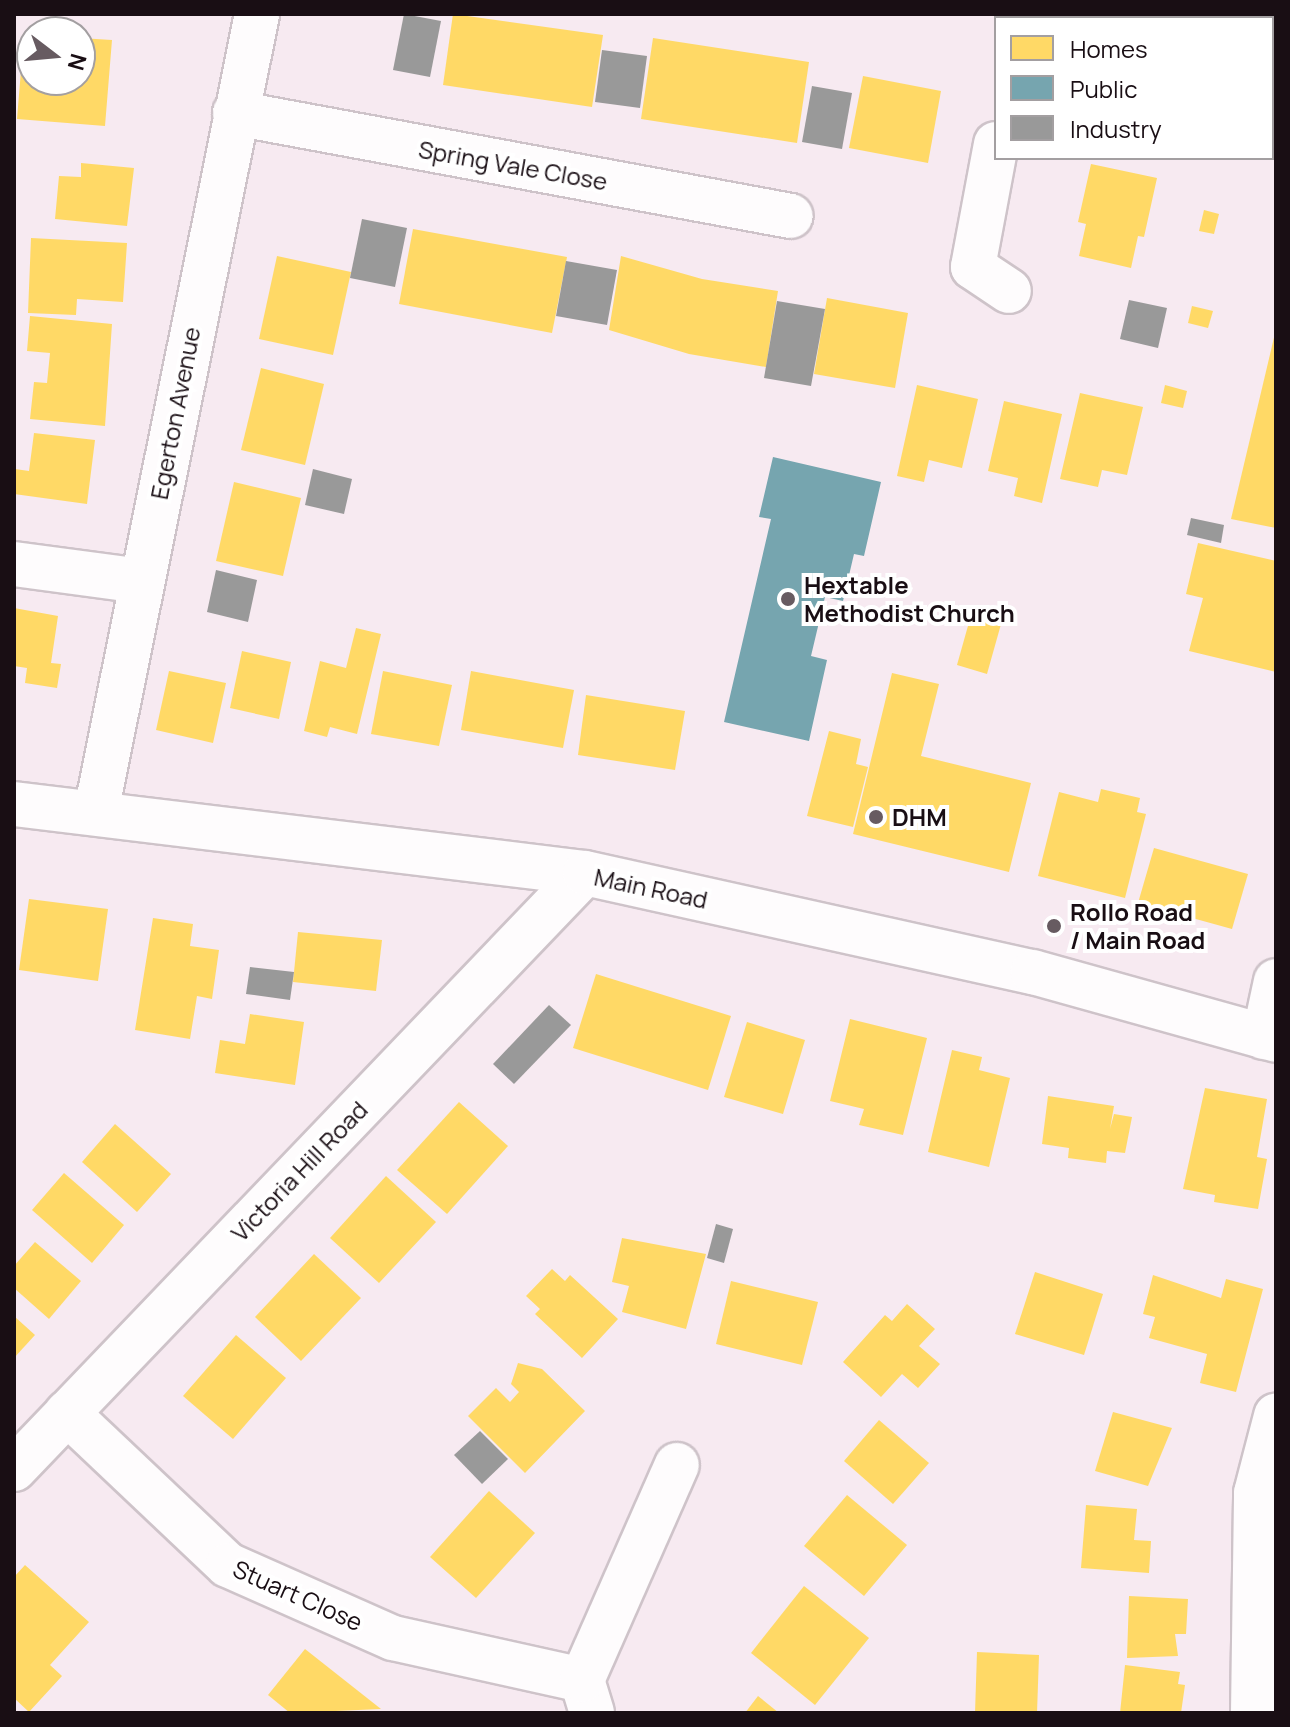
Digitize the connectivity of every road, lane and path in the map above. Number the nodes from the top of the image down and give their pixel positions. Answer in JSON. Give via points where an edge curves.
{"nodes":[{"id":1,"x":257,"y":14,"type":"edge"},
{"id":2,"x":235,"y":113,"type":"junction"},
{"id":3,"x":994,"y":155,"type":"edge"},
{"id":4,"x":791,"y":216,"type":"dead end"},
{"id":5,"x":1009,"y":291,"type":"dead end"},
{"id":6,"x":14,"y":564,"type":"edge"},
{"id":7,"x":141,"y":581,"type":"junction"},
{"id":8,"x":14,"y":804,"type":"edge"},
{"id":9,"x":96,"y":812,"type":"junction"},
{"id":10,"x":585,"y":873,"type":"junction"},
{"id":11,"x":1276,"y":981,"type":"edge"},
{"id":12,"x":1270,"y":1038,"type":"edge"},
{"id":13,"x":67,"y":1413,"type":"junction"},
{"id":14,"x":1276,"y":1416,"type":"edge"},
{"id":15,"x":677,"y":1465,"type":"dead end"},
{"id":16,"x":14,"y":1469,"type":"edge"},
{"id":17,"x":587,"y":1696,"type":"edge"},
{"id":18,"x":1253,"y":1713,"type":"edge"}],
"edges":[{"from":1,"to":2,"type":"street","name":"Egerton Avenue"},
{"from":2,"to":4,"type":"street","name":"Spring Vale Close"},
{"from":2,"to":7,"type":"street","name":"Egerton Avenue"},
{"from":3,"to":5,"type":"street","via":[[973,267]]},
{"from":6,"to":7,"type":"street"},
{"from":7,"to":9,"type":"street","name":"Egerton Avenue"},
{"from":8,"to":9,"type":"street","name":"Main Road"},
{"from":9,"to":10,"type":"street","name":"Main Road"},
{"from":10,"to":12,"type":"street","name":"Main Road","via":[[1033,972]]},
{"from":10,"to":13,"type":"street","name":"Victoria Hill Road"},
{"from":11,"to":12,"type":"street"},
{"from":13,"to":16,"type":"street","name":"Victoria Hill Road"},
{"from":13,"to":17,"type":"street","name":"Stuart Close","via":[[228,1565],[393,1638]]},
{"from":14,"to":18,"type":"street","via":[[1256,1493]]},
{"from":15,"to":17,"type":"street","name":"Stuart Close"}]}
